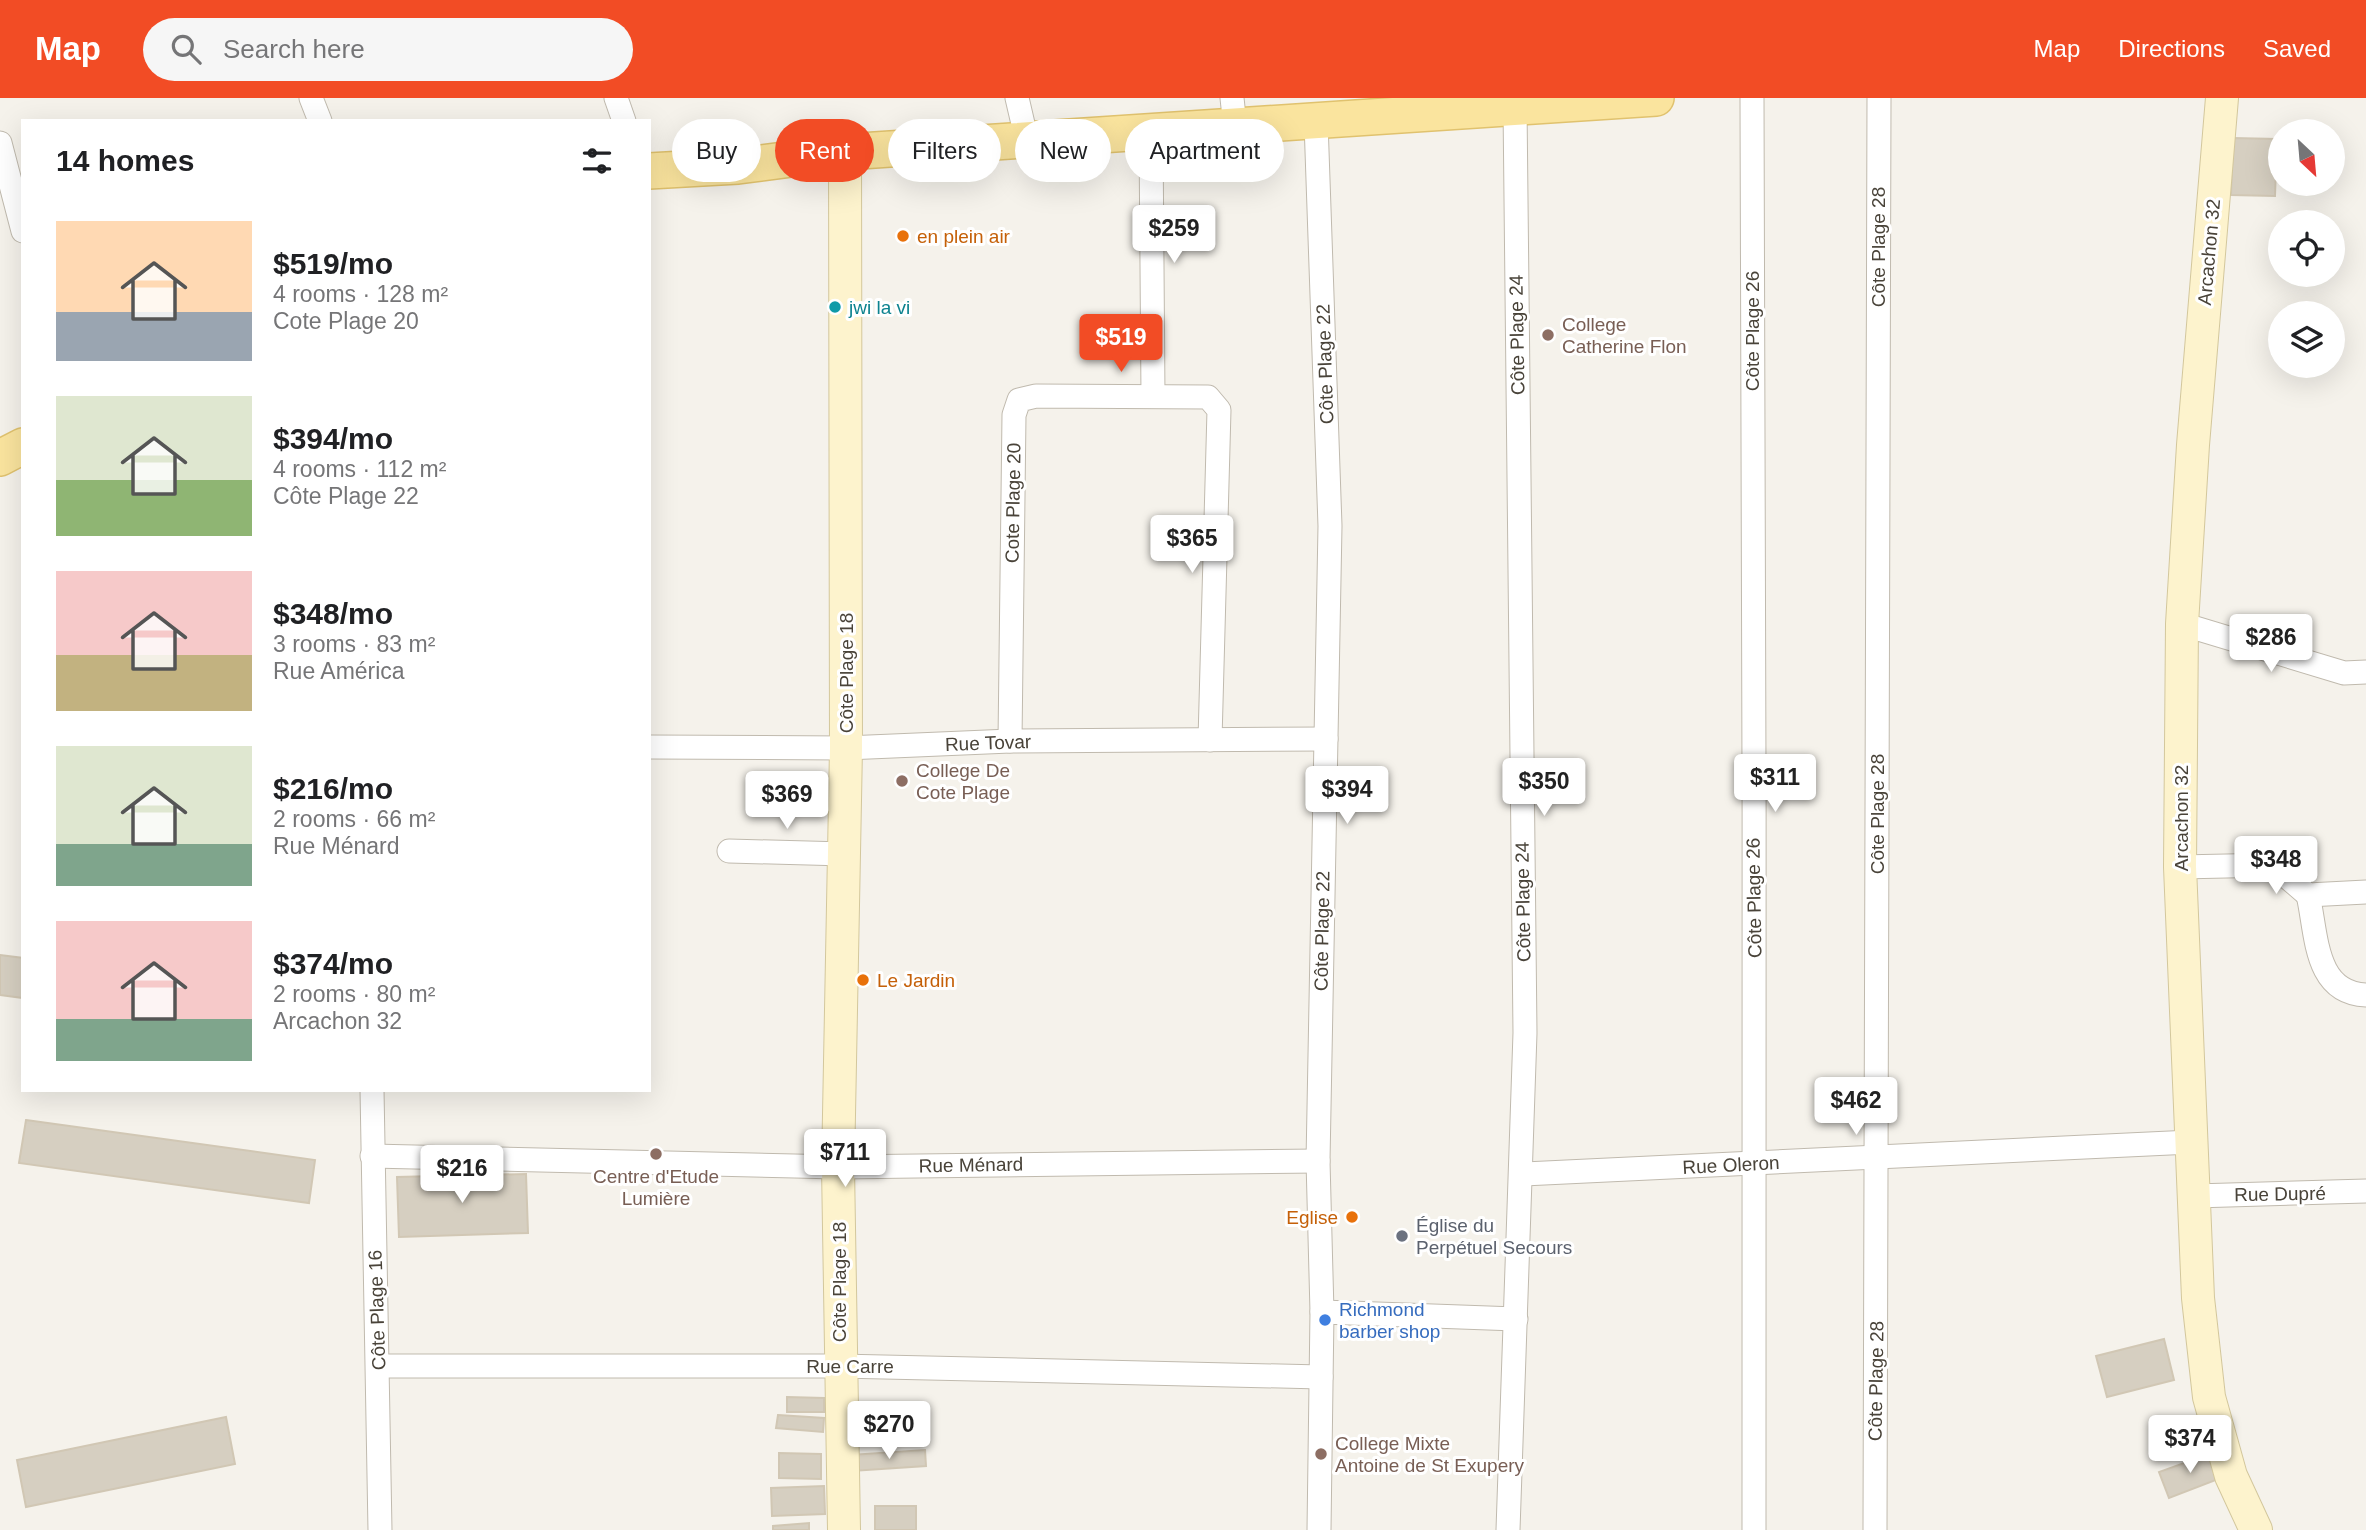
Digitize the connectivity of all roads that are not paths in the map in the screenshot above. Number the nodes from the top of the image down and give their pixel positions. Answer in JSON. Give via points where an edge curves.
{"nodes":[{"id":1,"x":311,"y":98,"type":"edge"},
{"id":2,"x":616,"y":98,"type":"edge"},
{"id":3,"x":1017,"y":98,"type":"edge"},
{"id":4,"x":1656,"y":98,"type":"edge"},
{"id":5,"x":1752,"y":98,"type":"edge"},
{"id":6,"x":1879,"y":98,"type":"edge"},
{"id":7,"x":2222,"y":98,"type":"edge"},
{"id":8,"x":1618,"y":99,"type":"edge"},
{"id":9,"x":1515,"y":106,"type":"junction"},
{"id":10,"x":1394,"y":107,"type":"edge"},
{"id":11,"x":1233,"y":112,"type":"edge"},
{"id":12,"x":319,"y":119,"type":"edge"},
{"id":13,"x":623,"y":119,"type":"edge"},
{"id":14,"x":1022,"y":119,"type":"edge"},
{"id":15,"x":1207,"y":119,"type":"edge"},
{"id":16,"x":1316,"y":122,"type":"junction"},
{"id":17,"x":1015,"y":142,"type":"edge"},
{"id":18,"x":0,"y":143,"type":"edge"},
{"id":19,"x":874,"y":150,"type":"edge"},
{"id":20,"x":775,"y":161,"type":"edge"},
{"id":21,"x":651,"y":171,"type":"edge"},
{"id":22,"x":845,"y":182,"type":"edge"},
{"id":23,"x":1151,"y":182,"type":"edge"},
{"id":24,"x":21,"y":223,"type":"edge"},
{"id":25,"x":1153,"y":396,"type":"junction"},
{"id":26,"x":21,"y":447,"type":"edge"},
{"id":27,"x":0,"y":458,"type":"edge"},
{"id":28,"x":2182,"y":624,"type":"junction"},
{"id":29,"x":2366,"y":672,"type":"edge"},
{"id":30,"x":1326,"y":739,"type":"junction"},
{"id":31,"x":1210,"y":740,"type":"junction"},
{"id":32,"x":1010,"y":741,"type":"junction"},
{"id":33,"x":651,"y":747,"type":"edge"},
{"id":34,"x":846,"y":748,"type":"junction"},
{"id":35,"x":729,"y":851,"type":"dead end"},
{"id":36,"x":845,"y":854,"type":"junction"},
{"id":37,"x":2180,"y":867,"type":"junction"},
{"id":38,"x":2366,"y":892,"type":"edge"},
{"id":39,"x":2308,"y":895,"type":"junction"},
{"id":40,"x":2366,"y":995,"type":"edge"},
{"id":41,"x":372,"y":1092,"type":"edge"},
{"id":42,"x":2191,"y":1142,"type":"junction"},
{"id":43,"x":372,"y":1156,"type":"junction"},
{"id":44,"x":1878,"y":1158,"type":"junction"},
{"id":45,"x":1318,"y":1161,"type":"junction"},
{"id":46,"x":1756,"y":1163,"type":"junction"},
{"id":47,"x":838,"y":1167,"type":"junction"},
{"id":48,"x":1522,"y":1174,"type":"junction"},
{"id":49,"x":2366,"y":1191,"type":"edge"},
{"id":50,"x":2195,"y":1196,"type":"junction"},
{"id":51,"x":1322,"y":1312,"type":"junction"},
{"id":52,"x":1516,"y":1319,"type":"junction"},
{"id":53,"x":379,"y":1366,"type":"junction"},
{"id":54,"x":839,"y":1366,"type":"junction"},
{"id":55,"x":1321,"y":1377,"type":"junction"},
{"id":56,"x":380,"y":1530,"type":"edge"},
{"id":57,"x":844,"y":1530,"type":"edge"},
{"id":58,"x":1319,"y":1530,"type":"edge"},
{"id":59,"x":1508,"y":1530,"type":"edge"},
{"id":60,"x":1754,"y":1530,"type":"edge"},
{"id":61,"x":1875,"y":1530,"type":"edge"},
{"id":62,"x":2256,"y":1530,"type":"edge"}],
"edges":[{"from":1,"to":12,"type":"street"},
{"from":2,"to":13,"type":"street"},
{"from":3,"to":14,"type":"street"},
{"from":4,"to":8,"type":"main road"},
{"from":5,"to":46,"type":"street","name":"Côte Plage 26"},
{"from":6,"to":44,"type":"street","name":"Côte Plage 28"},
{"from":7,"to":28,"type":"street","name":"Arcachon 32"},
{"from":8,"to":9,"type":"main road"},
{"from":9,"to":10,"type":"main road"},
{"from":9,"to":48,"type":"street","name":"Côte Plage 24","via":[[1525,1033]]},
{"from":10,"to":16,"type":"main road"},
{"from":11,"to":15,"type":"main road"},
{"from":11,"to":16,"type":"main road"},
{"from":16,"to":30,"type":"street","name":"Côte Plage 22","via":[[1331,526]]},
{"from":17,"to":19,"type":"main road"},
{"from":18,"to":24,"type":"street"},
{"from":20,"to":21,"type":"main road"},
{"from":22,"to":34,"type":"street","name":"Côte Plage 18"},
{"from":23,"to":25,"type":"street"},
{"from":25,"to":31,"type":"street","name":"Cote Plage 20","via":[[1208,397],[1219,410]]},
{"from":25,"to":32,"type":"street","name":"Cote Plage 20","via":[[1027,397],[1016,407]]},
{"from":26,"to":27,"type":"main road"},
{"from":28,"to":29,"type":"street","via":[[2344,673]]},
{"from":28,"to":37,"type":"street","name":"Arcachon 32"},
{"from":30,"to":31,"type":"street","name":"Rue Tovar"},
{"from":30,"to":45,"type":"street","name":"Côte Plage 22"},
{"from":31,"to":32,"type":"street","name":"Rue Tovar"},
{"from":32,"to":34,"type":"street","name":"Rue Tovar"},
{"from":33,"to":34,"type":"street","name":"Rue Tovar"},
{"from":34,"to":36,"type":"street","name":"Côte Plage 18"},
{"from":35,"to":36,"type":"street"},
{"from":36,"to":47,"type":"street","name":"Côte Plage 18"},
{"from":37,"to":39,"type":"street","via":[[2273,864]]},
{"from":37,"to":42,"type":"street","name":"Arcachon 32"},
{"from":38,"to":39,"type":"street"},
{"from":39,"to":40,"type":"street","via":[[2324,972],[2338,988]]},
{"from":41,"to":43,"type":"street","name":"Côte Plage 16"},
{"from":42,"to":44,"type":"street","name":"Rue Oleron"},
{"from":42,"to":50,"type":"street","name":"Arcachon 32"},
{"from":43,"to":47,"type":"street","name":"Rue Ménard"},
{"from":43,"to":53,"type":"street","name":"Côte Plage 16"},
{"from":44,"to":46,"type":"street","name":"Rue Oleron"},
{"from":44,"to":61,"type":"street","name":"Côte Plage 28"},
{"from":45,"to":47,"type":"street","name":"Rue Ménard"},
{"from":45,"to":51,"type":"street","name":"Côte Plage 22"},
{"from":46,"to":48,"type":"street","name":"Rue Oleron"},
{"from":46,"to":60,"type":"street","name":"Côte Plage 26"},
{"from":47,"to":54,"type":"street","name":"Côte Plage 18"},
{"from":48,"to":52,"type":"street","name":"Côte Plage 24"},
{"from":49,"to":50,"type":"street","name":"Rue Dupré"},
{"from":50,"to":62,"type":"street","name":"Arcachon 32","via":[[2198,1298],[2209,1397],[2231,1476]]},
{"from":51,"to":52,"type":"street"},
{"from":51,"to":55,"type":"street","name":"Côte Plage 22"},
{"from":52,"to":59,"type":"street","name":"Côte Plage 24"},
{"from":53,"to":54,"type":"street","name":"Rue Carre"},
{"from":53,"to":56,"type":"street","name":"Côte Plage 16"},
{"from":54,"to":55,"type":"street","name":"Rue Carre"},
{"from":54,"to":57,"type":"street","name":"Côte Plage 18"},
{"from":55,"to":58,"type":"street","name":"Côte Plage 22"}]}
